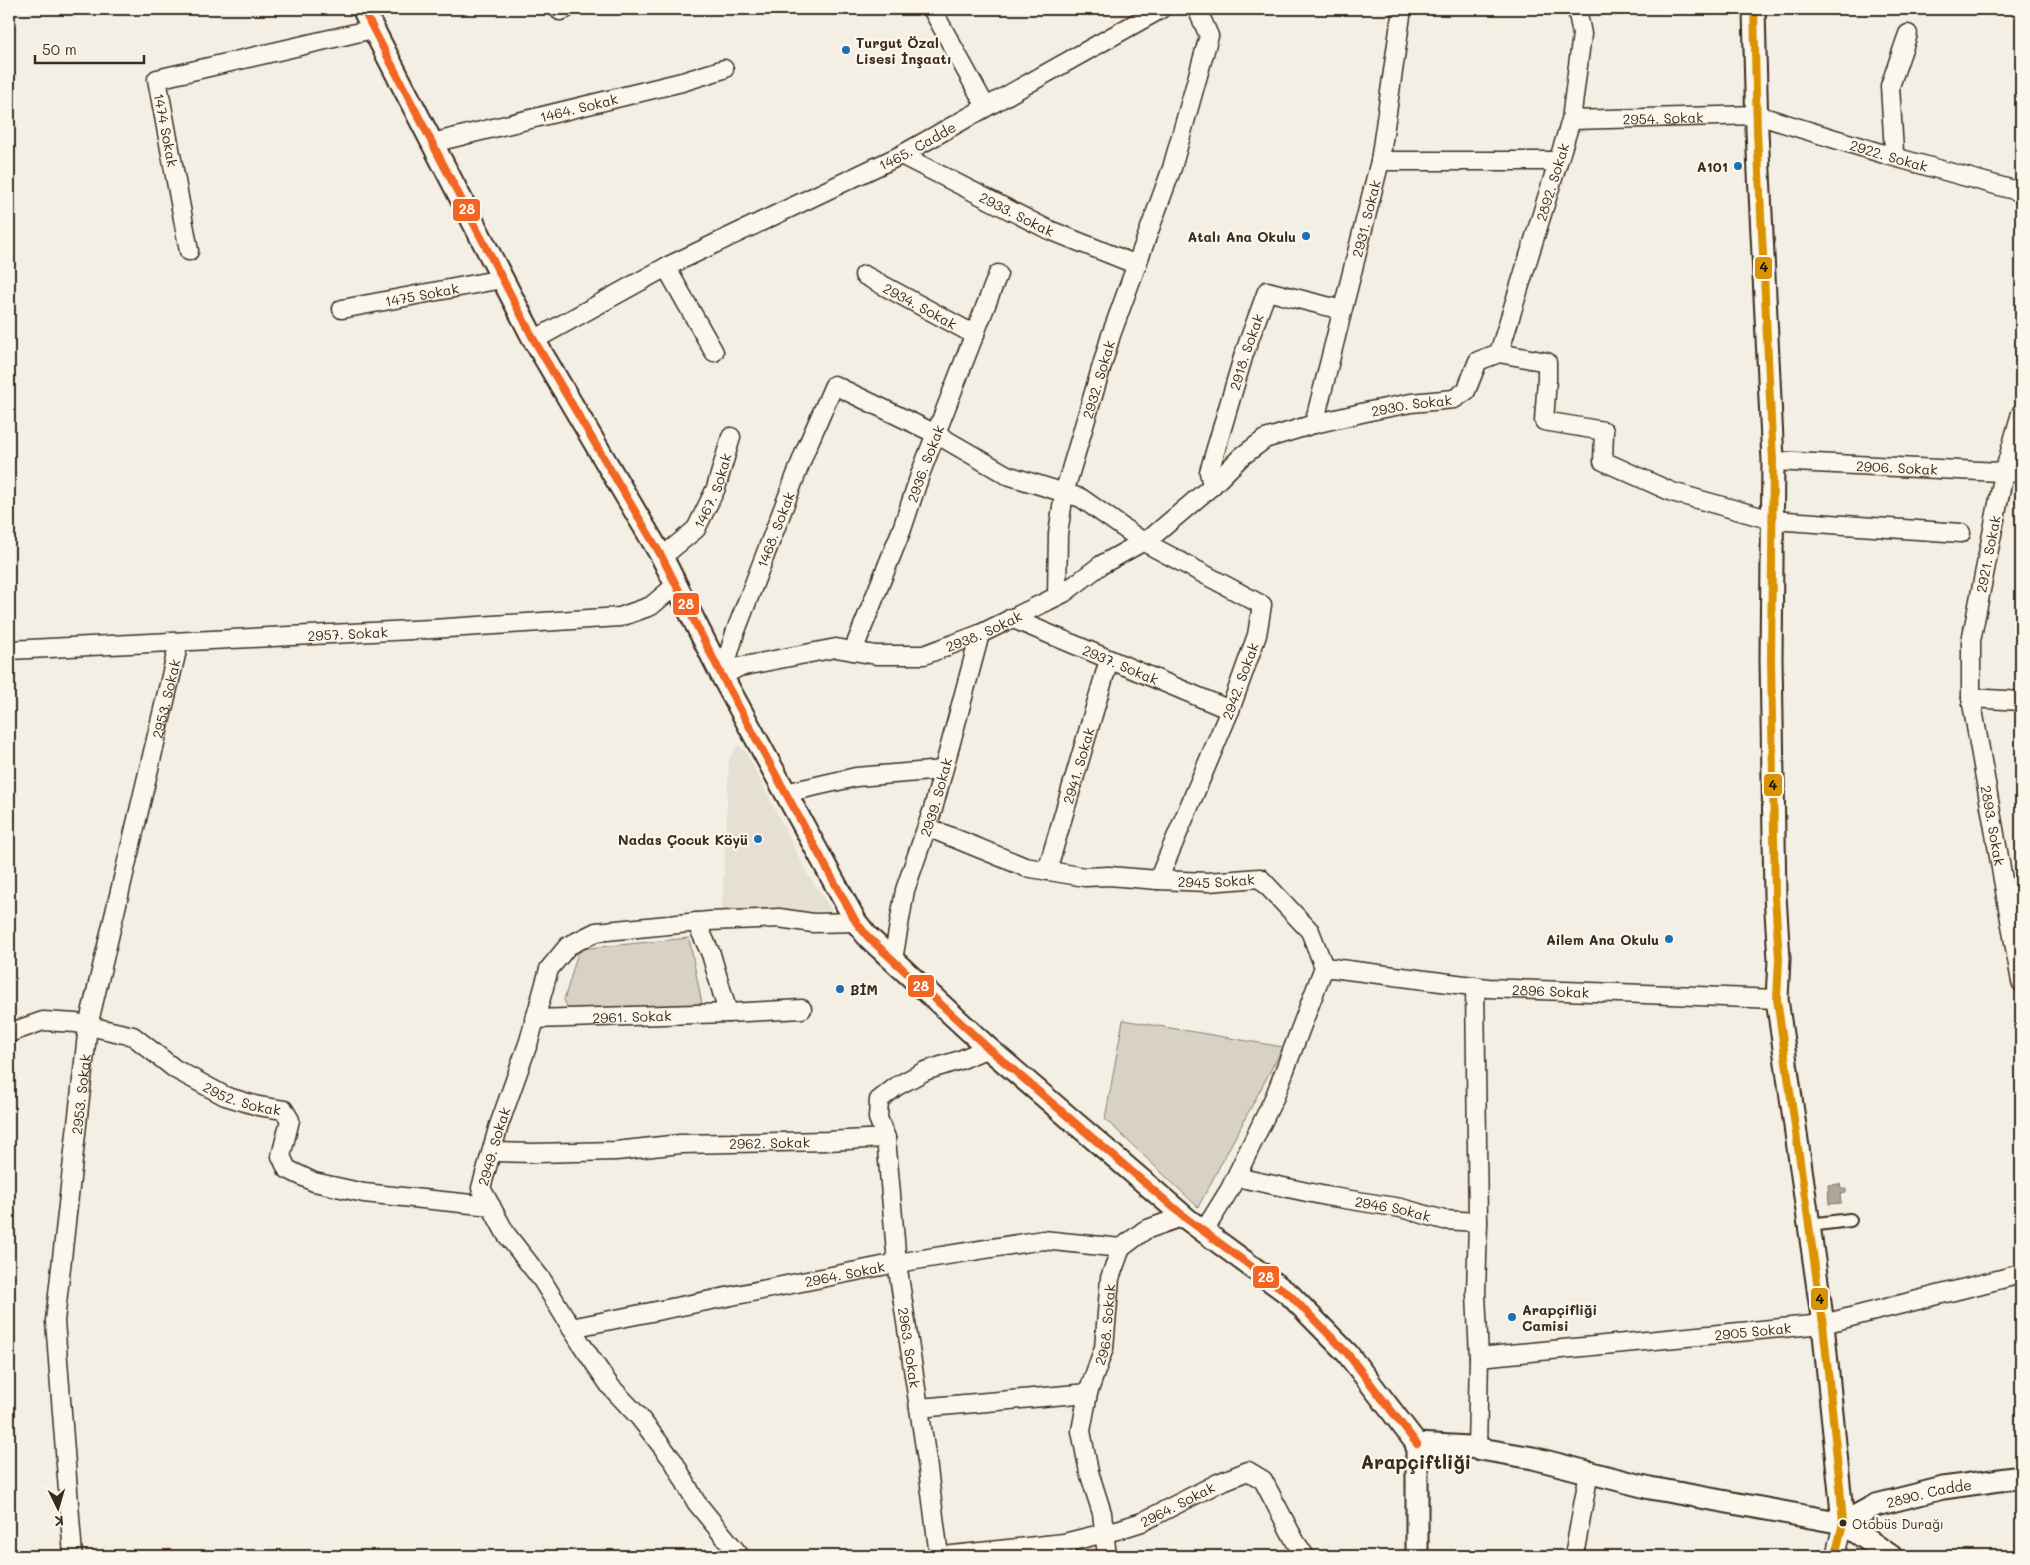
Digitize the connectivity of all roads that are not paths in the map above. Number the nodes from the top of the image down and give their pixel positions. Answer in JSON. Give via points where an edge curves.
{"nodes":[{"id":1,"x":362,"y":9,"type":"edge"},
{"id":2,"x":932,"y":9,"type":"edge"},
{"id":3,"x":1161,"y":9,"type":"edge"},
{"id":4,"x":1197,"y":9,"type":"edge"},
{"id":5,"x":1402,"y":9,"type":"edge"},
{"id":6,"x":1577,"y":9,"type":"edge"},
{"id":7,"x":1754,"y":9,"type":"edge"},
{"id":8,"x":373,"y":29,"type":"junction"},
{"id":9,"x":1908,"y":34,"type":"dead end"},
{"id":10,"x":724,"y":69,"type":"dead end"},
{"id":11,"x":986,"y":107,"type":"junction"},
{"id":12,"x":1757,"y":115,"type":"junction"},
{"id":13,"x":1571,"y":120,"type":"junction"},
{"id":14,"x":432,"y":143,"type":"junction"},
{"id":15,"x":901,"y":155,"type":"junction"},
{"id":16,"x":1886,"y":155,"type":"junction"},
{"id":17,"x":1380,"y":161,"type":"junction"},
{"id":18,"x":1558,"y":161,"type":"junction"},
{"id":19,"x":2021,"y":192,"type":"edge"},
{"id":20,"x":189,"y":251,"type":"dead end"},
{"id":21,"x":1137,"y":265,"type":"junction"},
{"id":22,"x":666,"y":267,"type":"junction"},
{"id":23,"x":998,"y":274,"type":"dead end"},
{"id":24,"x":864,"y":276,"type":"dead end"},
{"id":25,"x":502,"y":279,"type":"junction"},
{"id":26,"x":342,"y":308,"type":"dead end"},
{"id":27,"x":1342,"y":310,"type":"junction"},
{"id":28,"x":975,"y":336,"type":"junction"},
{"id":29,"x":534,"y":340,"type":"junction"},
{"id":30,"x":714,"y":352,"type":"dead end"},
{"id":31,"x":1499,"y":353,"type":"junction"},
{"id":32,"x":2021,"y":413,"type":"edge"},
{"id":33,"x":1314,"y":424,"type":"junction"},
{"id":34,"x":936,"y":434,"type":"junction"},
{"id":35,"x":731,"y":436,"type":"dead end"},
{"id":36,"x":1773,"y":461,"type":"junction"},
{"id":37,"x":2013,"y":473,"type":"edge"},
{"id":38,"x":1212,"y":486,"type":"junction"},
{"id":39,"x":1064,"y":493,"type":"junction"},
{"id":40,"x":1772,"y":520,"type":"junction"},
{"id":41,"x":1961,"y":533,"type":"dead end"},
{"id":42,"x":1142,"y":541,"type":"junction"},
{"id":43,"x":662,"y":557,"type":"junction"},
{"id":44,"x":676,"y":585,"type":"junction"},
{"id":45,"x":1057,"y":596,"type":"junction"},
{"id":46,"x":1010,"y":618,"type":"junction"},
{"id":47,"x":980,"y":634,"type":"junction"},
{"id":48,"x":179,"y":642,"type":"junction"},
{"id":49,"x":9,"y":650,"type":"edge"},
{"id":50,"x":853,"y":651,"type":"junction"},
{"id":51,"x":1109,"y":660,"type":"junction"},
{"id":52,"x":722,"y":676,"type":"junction"},
{"id":53,"x":1971,"y":698,"type":"junction"},
{"id":54,"x":2021,"y":701,"type":"edge"},
{"id":55,"x":1230,"y":710,"type":"junction"},
{"id":56,"x":943,"y":770,"type":"junction"},
{"id":57,"x":785,"y":793,"type":"junction"},
{"id":58,"x":926,"y":827,"type":"junction"},
{"id":59,"x":1047,"y":870,"type":"junction"},
{"id":60,"x":1158,"y":880,"type":"junction"},
{"id":61,"x":696,"y":922,"type":"junction"},
{"id":62,"x":856,"y":922,"type":"junction"},
{"id":63,"x":893,"y":960,"type":"junction"},
{"id":64,"x":1324,"y":967,"type":"junction"},
{"id":65,"x":2021,"y":982,"type":"edge"},
{"id":66,"x":1475,"y":986,"type":"junction"},
{"id":67,"x":1777,"y":999,"type":"junction"},
{"id":68,"x":802,"y":1009,"type":"dead end"},
{"id":69,"x":728,"y":1013,"type":"junction"},
{"id":70,"x":534,"y":1019,"type":"junction"},
{"id":71,"x":88,"y":1026,"type":"junction"},
{"id":72,"x":9,"y":1033,"type":"edge"},
{"id":73,"x":988,"y":1048,"type":"junction"},
{"id":74,"x":886,"y":1138,"type":"junction"},
{"id":75,"x":492,"y":1152,"type":"junction"},
{"id":76,"x":1236,"y":1177,"type":"junction"},
{"id":77,"x":491,"y":1206,"type":"junction"},
{"id":78,"x":1184,"y":1216,"type":"junction"},
{"id":79,"x":1850,"y":1220,"type":"dead end"},
{"id":80,"x":1478,"y":1222,"type":"junction"},
{"id":81,"x":1809,"y":1225,"type":"junction"},
{"id":82,"x":1204,"y":1232,"type":"junction"},
{"id":83,"x":1121,"y":1248,"type":"junction"},
{"id":84,"x":897,"y":1263,"type":"junction"},
{"id":85,"x":2021,"y":1274,"type":"edge"},
{"id":86,"x":1823,"y":1324,"type":"junction"},
{"id":87,"x":571,"y":1328,"type":"junction"},
{"id":88,"x":1479,"y":1357,"type":"junction"},
{"id":89,"x":1088,"y":1393,"type":"junction"},
{"id":90,"x":919,"y":1408,"type":"junction"},
{"id":91,"x":1417,"y":1444,"type":"junction"},
{"id":92,"x":1477,"y":1448,"type":"junction"},
{"id":93,"x":1589,"y":1472,"type":"junction"},
{"id":94,"x":2021,"y":1477,"type":"edge"},
{"id":95,"x":1844,"y":1523,"type":"junction"},
{"id":96,"x":1105,"y":1532,"type":"junction"},
{"id":97,"x":73,"y":1556,"type":"edge"},
{"id":98,"x":740,"y":1556,"type":"edge"},
{"id":99,"x":941,"y":1556,"type":"edge"},
{"id":100,"x":1107,"y":1556,"type":"edge"},
{"id":101,"x":1305,"y":1556,"type":"edge"},
{"id":102,"x":1417,"y":1556,"type":"edge"},
{"id":103,"x":1574,"y":1556,"type":"edge"},
{"id":104,"x":1835,"y":1556,"type":"edge"},
{"id":105,"x":1891,"y":1556,"type":"edge"}],
"edges":[{"from":1,"to":8,"type":"street"},
{"from":2,"to":11,"type":"street"},
{"from":3,"to":11,"type":"street","name":"1465. Cadde"},
{"from":4,"to":21,"type":"street","name":"2932. Sokak","via":[[1209,36],[1172,168]]},
{"from":5,"to":17,"type":"street","name":"2931. Sokak"},
{"from":6,"to":13,"type":"street","name":"2892. Sokak","via":[[1582,34]]},
{"from":7,"to":12,"type":"street"},
{"from":8,"to":14,"type":"street"},
{"from":8,"to":20,"type":"street","name":"1474 Sokak","via":[[157,79]]},
{"from":9,"to":16,"type":"street","via":[[1890,86],[1894,152]]},
{"from":10,"to":14,"type":"street","name":"1464. Sokak"},
{"from":11,"to":15,"type":"street","name":"1465. Cadde"},
{"from":12,"to":13,"type":"street","name":"2954. Sokak"},
{"from":12,"to":16,"type":"street","name":"2922. Sokak"},
{"from":12,"to":36,"type":"street"},
{"from":13,"to":18,"type":"street","name":"2892. Sokak"},
{"from":14,"to":25,"type":"street"},
{"from":15,"to":21,"type":"street","name":"2933. Sokak","via":[[1047,229]]},
{"from":15,"to":22,"type":"street","name":"1465. Cadde"},
{"from":16,"to":19,"type":"street","name":"2922. Sokak"},
{"from":17,"to":18,"type":"street"},
{"from":17,"to":27,"type":"street","name":"2931. Sokak"},
{"from":18,"to":31,"type":"street","name":"2892. Sokak"},
{"from":21,"to":39,"type":"street","name":"2932. Sokak","via":[[1111,335]]},
{"from":22,"to":29,"type":"street","name":"1465. Cadde"},
{"from":22,"to":30,"type":"street"},
{"from":23,"to":28,"type":"street","name":"2936. Sokak"},
{"from":24,"to":28,"type":"street","name":"2934. Sokak"},
{"from":25,"to":26,"type":"street","name":"1475 Sokak"},
{"from":25,"to":29,"type":"street"},
{"from":27,"to":33,"type":"street","name":"2931. Sokak"},
{"from":27,"to":38,"type":"street","name":"2918. Sokak","via":[[1267,292],[1244,354],[1209,472]]},
{"from":28,"to":34,"type":"street","name":"2936. Sokak"},
{"from":29,"to":43,"type":"street"},
{"from":31,"to":33,"type":"street","name":"2930. Sokak","via":[[1478,361],[1466,391],[1454,399],[1410,403]]},
{"from":31,"to":40,"type":"street","via":[[1547,362],[1544,421],[1604,431],[1603,461],[1672,492]]},
{"from":32,"to":37,"type":"street","name":"2921. Sokak"},
{"from":33,"to":38,"type":"street","name":"2930. Sokak","via":[[1265,439]]},
{"from":34,"to":39,"type":"street","via":[[1007,475]]},
{"from":34,"to":50,"type":"street","name":"2936. Sokak"},
{"from":34,"to":52,"type":"street","name":"1468. Sokak","via":[[834,385],[806,449]]},
{"from":35,"to":43,"type":"street","name":"1467. Sokak","via":[[716,488],[696,528]]},
{"from":36,"to":37,"type":"street","name":"2906. Sokak"},
{"from":36,"to":40,"type":"street"},
{"from":37,"to":53,"type":"street","name":"2921. Sokak","via":[[1971,640]]},
{"from":38,"to":42,"type":"street","name":"2938. Sokak","via":[[1153,536]]},
{"from":39,"to":42,"type":"street","via":[[1081,498]]},
{"from":39,"to":45,"type":"street","name":"2932. Sokak","via":[[1058,534]]},
{"from":40,"to":41,"type":"street"},
{"from":40,"to":67,"type":"street"},
{"from":42,"to":45,"type":"street","name":"2938. Sokak"},
{"from":42,"to":55,"type":"street","name":"2942. Sokak","via":[[1262,605],[1258,635]]},
{"from":43,"to":44,"type":"street"},
{"from":44,"to":48,"type":"street","name":"2957. Sokak","via":[[651,606],[620,617]]},
{"from":44,"to":52,"type":"street"},
{"from":45,"to":46,"type":"street","name":"2938. Sokak"},
{"from":46,"to":47,"type":"street","name":"2938. Sokak"},
{"from":46,"to":51,"type":"street","name":"2937. Sokak"},
{"from":47,"to":50,"type":"street","name":"2938. Sokak","via":[[924,655],[876,655]]},
{"from":47,"to":56,"type":"street","name":"2939. Sokak"},
{"from":48,"to":49,"type":"street","name":"2957. Sokak"},
{"from":48,"to":71,"type":"street","name":"2953. Sokak"},
{"from":50,"to":52,"type":"street","name":"2938. Sokak","via":[[836,648],[739,667]]},
{"from":51,"to":55,"type":"street","name":"2937. Sokak"},
{"from":51,"to":59,"type":"street","name":"2941. Sokak"},
{"from":52,"to":57,"type":"street"},
{"from":53,"to":54,"type":"street"},
{"from":53,"to":65,"type":"street","name":"2893. Sokak"},
{"from":55,"to":60,"type":"street","name":"2942. Sokak"},
{"from":56,"to":57,"type":"street","via":[[856,777]]},
{"from":56,"to":58,"type":"street","name":"2939. Sokak"},
{"from":57,"to":62,"type":"street"},
{"from":58,"to":59,"type":"street","name":"2945 Sokak","via":[[1026,867]]},
{"from":58,"to":63,"type":"street","name":"2939. Sokak","via":[[905,890]]},
{"from":59,"to":60,"type":"street","name":"2945 Sokak","via":[[1085,877]]},
{"from":60,"to":64,"type":"street","name":"2945 Sokak","via":[[1208,882],[1260,878],[1310,931]]},
{"from":61,"to":62,"type":"street","name":"2949. Sokak","via":[[779,918],[813,923]]},
{"from":61,"to":69,"type":"street","via":[[711,954]]},
{"from":61,"to":70,"type":"street","name":"2949. Sokak","via":[[596,932],[568,946],[549,969]]},
{"from":62,"to":63,"type":"street","via":[[868,938]]},
{"from":63,"to":73,"type":"street"},
{"from":64,"to":66,"type":"street","name":"2896 Sokak"},
{"from":64,"to":76,"type":"street","via":[[1275,1096]]},
{"from":66,"to":67,"type":"street","name":"2896 Sokak"},
{"from":66,"to":80,"type":"street"},
{"from":67,"to":81,"type":"street"},
{"from":68,"to":69,"type":"street","name":"2961. Sokak"},
{"from":69,"to":70,"type":"street","name":"2961. Sokak"},
{"from":70,"to":75,"type":"street","name":"2949. Sokak"},
{"from":71,"to":72,"type":"street","name":"2952. Sokak","via":[[43,1021]]},
{"from":71,"to":77,"type":"street","name":"2952. Sokak","via":[[133,1036],[175,1069],[225,1096],[284,1110],[290,1120],[281,1156],[287,1169],[314,1182],[364,1193]]},
{"from":71,"to":97,"type":"street","name":"2953. Sokak","via":[[55,1321]]},
{"from":73,"to":74,"type":"street","via":[[925,1071],[879,1100],[878,1118]]},
{"from":73,"to":78,"type":"street"},
{"from":74,"to":75,"type":"street","name":"2962. Sokak","via":[[680,1144],[616,1151]]},
{"from":74,"to":84,"type":"street","name":"2963. Sokak"},
{"from":75,"to":77,"type":"street","name":"2949. Sokak","via":[[481,1188]]},
{"from":76,"to":80,"type":"street","name":"2946 Sokak","via":[[1401,1208],[1444,1220]]},
{"from":76,"to":82,"type":"street"},
{"from":77,"to":87,"type":"street","name":"2949. Sokak","via":[[506,1234],[542,1280]]},
{"from":78,"to":82,"type":"street"},
{"from":78,"to":83,"type":"street","via":[[1145,1230]]},
{"from":79,"to":81,"type":"street"},
{"from":80,"to":88,"type":"street","via":[[1476,1294]]},
{"from":81,"to":86,"type":"street"},
{"from":82,"to":91,"type":"street","via":[[1290,1295],[1346,1353]]},
{"from":83,"to":84,"type":"street","name":"2964. Sokak","via":[[1043,1240]]},
{"from":83,"to":89,"type":"street","name":"2968. Sokak","via":[[1110,1278],[1104,1348]]},
{"from":84,"to":87,"type":"street","name":"2964. Sokak"},
{"from":84,"to":90,"type":"street","name":"2963. Sokak"},
{"from":85,"to":86,"type":"street","name":"2905 Sokak"},
{"from":86,"to":88,"type":"street","name":"2905 Sokak"},
{"from":86,"to":95,"type":"street"},
{"from":87,"to":98,"type":"street","name":"2949. Sokak","via":[[610,1386],[674,1462],[696,1502]]},
{"from":88,"to":92,"type":"street"},
{"from":89,"to":90,"type":"street"},
{"from":89,"to":96,"type":"street","name":"2968. Sokak","via":[[1081,1431]]},
{"from":90,"to":99,"type":"street","name":"2963. Sokak"},
{"from":91,"to":92,"type":"street"},
{"from":91,"to":102,"type":"street"},
{"from":92,"to":93,"type":"street"},
{"from":93,"to":95,"type":"street","via":[[1650,1488]]},
{"from":93,"to":103,"type":"street"},
{"from":94,"to":95,"type":"street","name":"2890. Cadde","via":[[1943,1488],[1876,1505]]},
{"from":95,"to":104,"type":"street"},
{"from":95,"to":105,"type":"street"},
{"from":96,"to":99,"type":"street","name":"2964. Sokak","via":[[1064,1543]]},
{"from":96,"to":100,"type":"street","name":"2968. Sokak"},
{"from":96,"to":101,"type":"street","name":"2964. Sokak","via":[[1142,1522],[1248,1471],[1263,1480]]}]}
